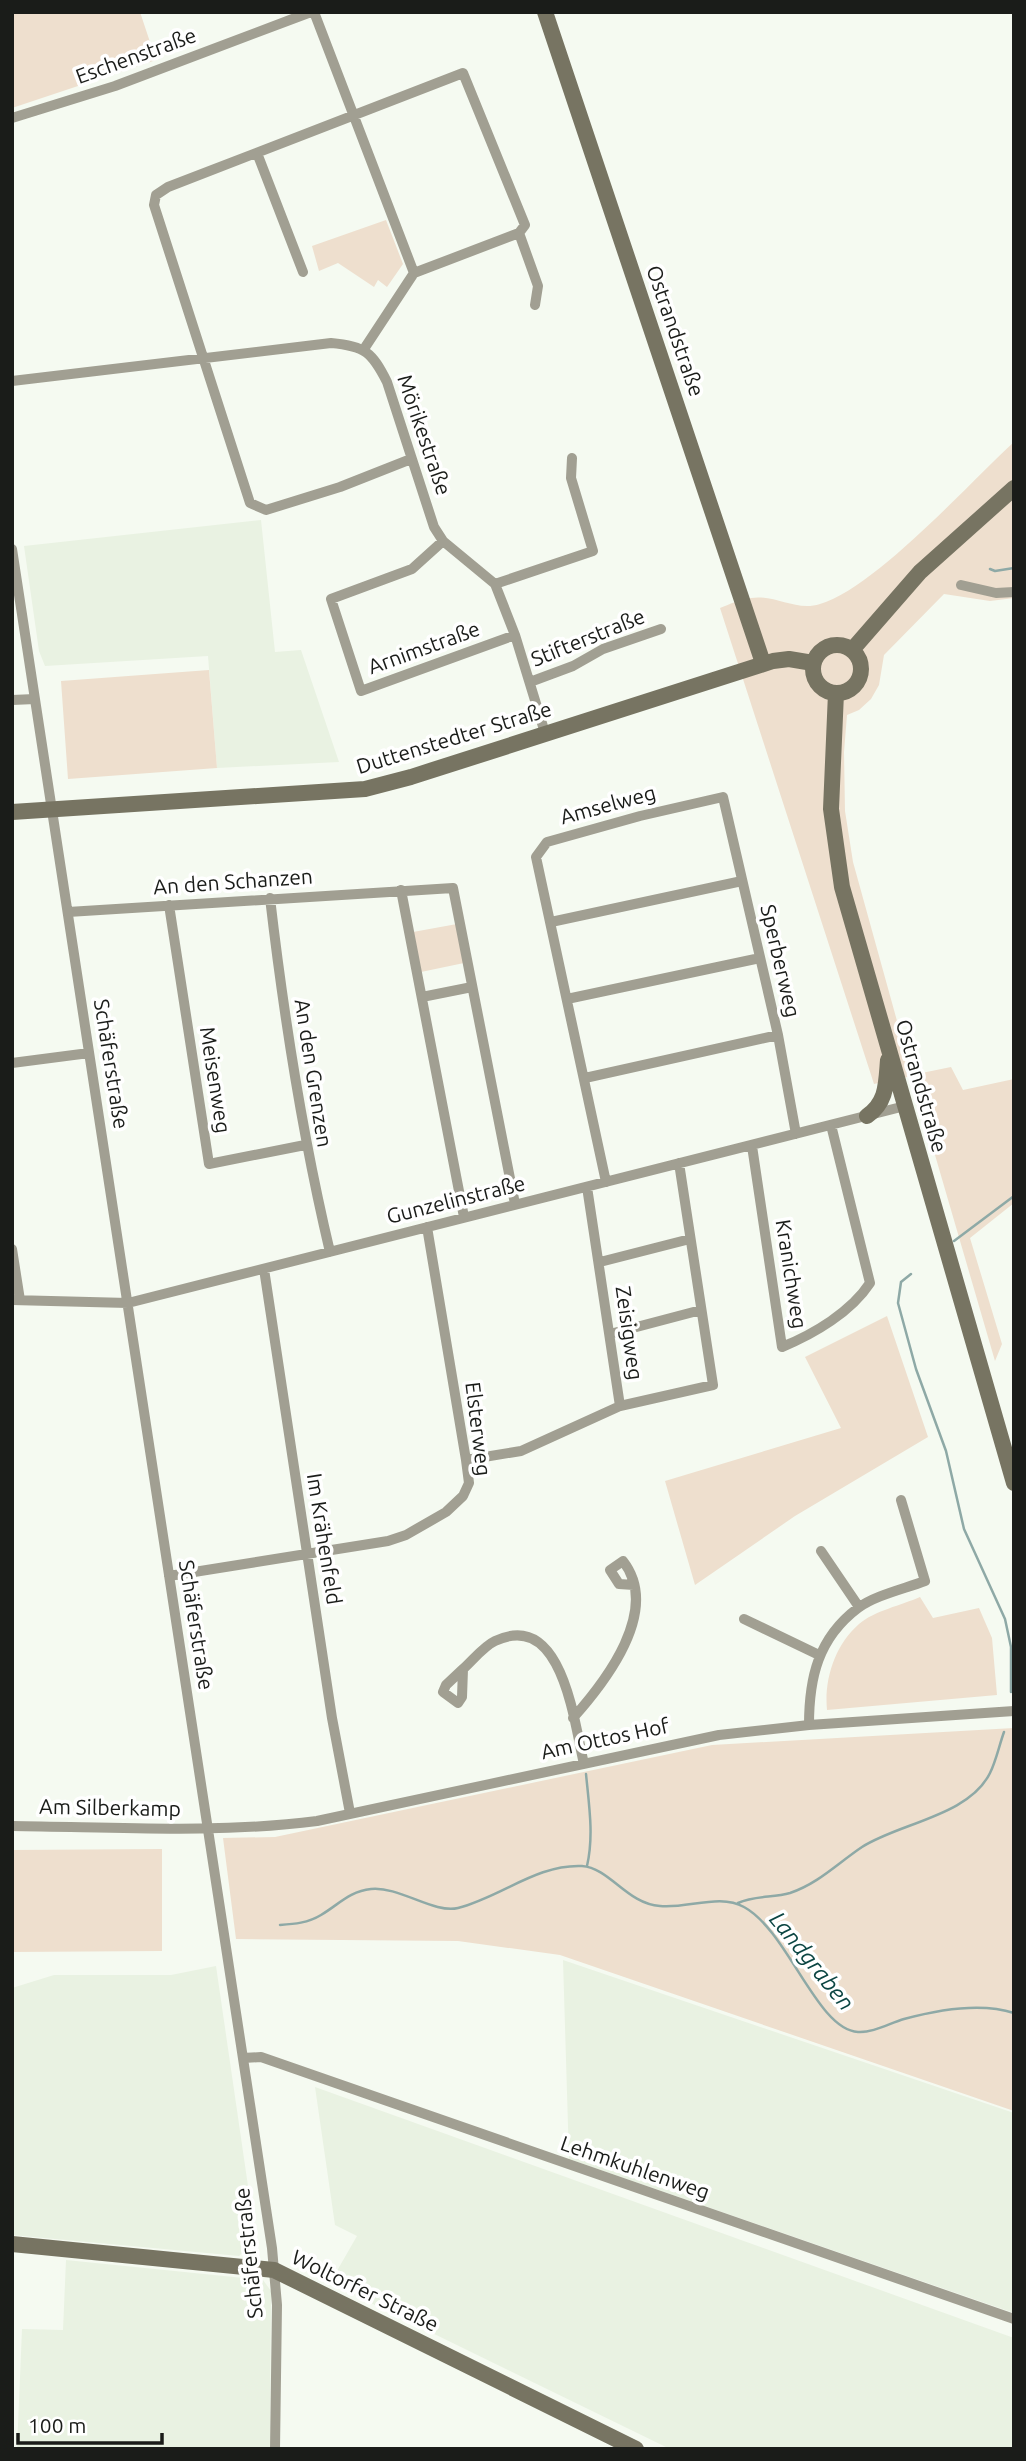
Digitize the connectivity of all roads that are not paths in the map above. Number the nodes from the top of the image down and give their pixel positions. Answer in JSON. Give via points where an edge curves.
{"nodes":[{"id":1,"x":312,"y":12,"type":"edge"},
{"id":2,"x":545,"y":12,"type":"edge"},
{"id":3,"x":354,"y":115,"type":"junction"},
{"id":4,"x":12,"y":118,"type":"edge"},
{"id":5,"x":257,"y":153,"type":"junction"},
{"id":6,"x":519,"y":233,"type":"junction"},
{"id":7,"x":303,"y":272,"type":"dead end"},
{"id":8,"x":414,"y":273,"type":"junction"},
{"id":9,"x":535,"y":305,"type":"dead end"},
{"id":10,"x":364,"y":349,"type":"junction"},
{"id":11,"x":203,"y":358,"type":"junction"},
{"id":12,"x":12,"y":381,"type":"edge"},
{"id":13,"x":572,"y":458,"type":"dead end"},
{"id":14,"x":411,"y":459,"type":"junction"},
{"id":15,"x":1014,"y":488,"type":"edge"},
{"id":16,"x":443,"y":541,"type":"junction"},
{"id":17,"x":12,"y":549,"type":"edge"},
{"id":18,"x":495,"y":584,"type":"junction"},
{"id":19,"x":961,"y":585,"type":"dead end"},
{"id":20,"x":1014,"y":592,"type":"edge"},
{"id":21,"x":17,"y":610,"type":"edge"},
{"id":22,"x":661,"y":629,"type":"dead end"},
{"id":23,"x":515,"y":635,"type":"junction"},
{"id":24,"x":852,"y":650,"type":"junction"},
{"id":25,"x":763,"y":663,"type":"junction"},
{"id":26,"x":813,"y":663,"type":"junction"},
{"id":27,"x":530,"y":682,"type":"junction"},
{"id":28,"x":836,"y":693,"type":"junction"},
{"id":29,"x":35,"y":699,"type":"junction"},
{"id":30,"x":12,"y":700,"type":"edge"},
{"id":31,"x":545,"y":733,"type":"junction"},
{"id":32,"x":723,"y":797,"type":"joint"},
{"id":33,"x":52,"y":809,"type":"junction"},
{"id":34,"x":12,"y":812,"type":"edge"},
{"id":35,"x":742,"y":881,"type":"junction"},
{"id":36,"x":401,"y":890,"type":"junction"},
{"id":37,"x":270,"y":898,"type":"junction"},
{"id":38,"x":169,"y":905,"type":"junction"},
{"id":39,"x":68,"y":912,"type":"junction"},
{"id":40,"x":551,"y":922,"type":"junction"},
{"id":41,"x":760,"y":958,"type":"junction"},
{"id":42,"x":472,"y":987,"type":"junction"},
{"id":43,"x":422,"y":997,"type":"junction"},
{"id":44,"x":567,"y":999,"type":"junction"},
{"id":45,"x":778,"y":1035,"type":"junction"},
{"id":46,"x":888,"y":1051,"type":"junction"},
{"id":47,"x":89,"y":1053,"type":"junction"},
{"id":48,"x":12,"y":1063,"type":"edge"},
{"id":49,"x":584,"y":1077,"type":"junction"},
{"id":50,"x":905,"y":1106,"type":"junction"},
{"id":51,"x":867,"y":1116,"type":"junction"},
{"id":52,"x":831,"y":1125,"type":"junction"},
{"id":53,"x":796,"y":1134,"type":"junction"},
{"id":54,"x":304,"y":1145,"type":"junction"},
{"id":55,"x":752,"y":1146,"type":"junction"},
{"id":56,"x":679,"y":1163,"type":"junction"},
{"id":57,"x":606,"y":1182,"type":"junction"},
{"id":58,"x":587,"y":1187,"type":"junction"},
{"id":59,"x":515,"y":1204,"type":"junction"},
{"id":60,"x":464,"y":1217,"type":"junction"},
{"id":61,"x":427,"y":1227,"type":"junction"},
{"id":62,"x":690,"y":1238,"type":"junction"},
{"id":63,"x":12,"y":1249,"type":"edge"},
{"id":64,"x":330,"y":1252,"type":"junction"},
{"id":65,"x":600,"y":1262,"type":"junction"},
{"id":66,"x":264,"y":1269,"type":"junction"},
{"id":67,"x":16,"y":1300,"type":"edge"},
{"id":68,"x":128,"y":1303,"type":"junction"},
{"id":69,"x":701,"y":1310,"type":"junction"},
{"id":70,"x":610,"y":1334,"type":"junction"},
{"id":71,"x":620,"y":1406,"type":"junction"},
{"id":72,"x":466,"y":1460,"type":"junction"},
{"id":73,"x":1014,"y":1483,"type":"edge"},
{"id":74,"x":901,"y":1500,"type":"dead end"},
{"id":75,"x":821,"y":1551,"type":"dead end"},
{"id":76,"x":307,"y":1555,"type":"junction"},
{"id":77,"x":169,"y":1576,"type":"junction"},
{"id":78,"x":634,"y":1585,"type":"dead end"},
{"id":79,"x":859,"y":1607,"type":"junction"},
{"id":80,"x":744,"y":1619,"type":"dead end"},
{"id":81,"x":819,"y":1656,"type":"junction"},
{"id":82,"x":463,"y":1669,"type":"dead end"},
{"id":83,"x":1014,"y":1711,"type":"edge"},
{"id":84,"x":573,"y":1718,"type":"junction"},
{"id":85,"x":809,"y":1725,"type":"junction"},
{"id":86,"x":584,"y":1764,"type":"junction"},
{"id":87,"x":350,"y":1813,"type":"junction"},
{"id":88,"x":12,"y":1826,"type":"edge"},
{"id":89,"x":208,"y":1828,"type":"junction"},
{"id":90,"x":243,"y":2058,"type":"junction"},
{"id":91,"x":12,"y":2244,"type":"edge"},
{"id":92,"x":274,"y":2270,"type":"junction"},
{"id":93,"x":1014,"y":2319,"type":"edge"},
{"id":94,"x":275,"y":2449,"type":"edge"},
{"id":95,"x":636,"y":2449,"type":"edge"}],
"edges":[{"from":1,"to":3,"type":"street"},
{"from":1,"to":4,"type":"street","name":"Eschenstraße","via":[[116,86]]},
{"from":2,"to":25,"type":"street","name":"Ostrandstraße"},
{"from":3,"to":5,"type":"street"},
{"from":3,"to":6,"type":"street","via":[[463,73],[525,225]]},
{"from":3,"to":8,"type":"street"},
{"from":5,"to":7,"type":"street"},
{"from":5,"to":11,"type":"street","via":[[156,195],[154,205]]},
{"from":6,"to":8,"type":"street"},
{"from":6,"to":9,"type":"street","via":[[538,286]]},
{"from":8,"to":10,"type":"street"},
{"from":10,"to":11,"type":"street","via":[[331,343]]},
{"from":10,"to":14,"type":"street","name":"Mörikestraße","via":[[387,382]]},
{"from":11,"to":12,"type":"street"},
{"from":11,"to":14,"type":"street","via":[[250,503],[266,510]]},
{"from":13,"to":18,"type":"street","via":[[571,478],[593,551]]},
{"from":14,"to":16,"type":"street","name":"Mörikestraße"},
{"from":15,"to":24,"type":"street","via":[[920,572]]},
{"from":16,"to":18,"type":"street","name":"Mörikestraße"},
{"from":16,"to":23,"type":"street","name":"Arnimstraße","via":[[412,569],[331,598],[362,691]]},
{"from":17,"to":21,"type":"street","name":"Schäferstraße"},
{"from":18,"to":23,"type":"street","name":"Mörikestraße"},
{"from":19,"to":20,"type":"street"},
{"from":21,"to":29,"type":"street","name":"Schäferstraße"},
{"from":22,"to":27,"type":"street","name":"Stifterstraße"},
{"from":23,"to":27,"type":"street","name":"Mörikestraße"},
{"from":24,"to":26,"type":"street","via":[[837,644],[826,647]]},
{"from":24,"to":28,"type":"street","via":[[861,663],[860,677],[850,689]]},
{"from":25,"to":26,"type":"street","name":"Duttenstedter Straße","via":[[789,659]]},
{"from":25,"to":31,"type":"street","name":"Duttenstedter Straße"},
{"from":26,"to":28,"type":"street","via":[[817,684]]},
{"from":27,"to":31,"type":"street","name":"Mörikestraße"},
{"from":28,"to":46,"type":"street","name":"Ostrandstraße","via":[[831,791],[834,845]]},
{"from":29,"to":30,"type":"street"},
{"from":29,"to":33,"type":"street","name":"Schäferstraße"},
{"from":31,"to":33,"type":"street","name":"Duttenstedter Straße","via":[[365,789]]},
{"from":32,"to":35,"type":"street","name":"Sperberweg"},
{"from":32,"to":40,"type":"street","name":"Amselweg","via":[[547,842],[536,857]]},
{"from":33,"to":34,"type":"street","name":"Duttenstedter Straße"},
{"from":33,"to":39,"type":"street","name":"Schäferstraße"},
{"from":35,"to":40,"type":"street"},
{"from":35,"to":41,"type":"street","name":"Sperberweg"},
{"from":36,"to":37,"type":"street","name":"An den Schanzen"},
{"from":36,"to":42,"type":"street","name":"An den Schanzen","via":[[453,888]]},
{"from":36,"to":43,"type":"street"},
{"from":37,"to":38,"type":"street","name":"An den Schanzen"},
{"from":37,"to":54,"type":"street","name":"An den Grenzen"},
{"from":38,"to":39,"type":"street","name":"An den Schanzen"},
{"from":38,"to":54,"type":"street","name":"Meisenweg","via":[[209,1164]]},
{"from":39,"to":47,"type":"street","name":"Schäferstraße"},
{"from":40,"to":44,"type":"street","name":"Amselweg"},
{"from":41,"to":44,"type":"street"},
{"from":41,"to":45,"type":"street","name":"Sperberweg"},
{"from":42,"to":43,"type":"street"},
{"from":42,"to":59,"type":"street","name":"An den Schanzen"},
{"from":43,"to":60,"type":"street"},
{"from":44,"to":49,"type":"street","name":"Amselweg"},
{"from":45,"to":49,"type":"street"},
{"from":45,"to":53,"type":"street","name":"Sperberweg"},
{"from":46,"to":50,"type":"street","name":"Ostrandstraße"},
{"from":46,"to":51,"type":"street","via":[[883,1099]]},
{"from":47,"to":48,"type":"street"},
{"from":47,"to":68,"type":"street","name":"Schäferstraße"},
{"from":49,"to":57,"type":"street","name":"Amselweg"},
{"from":50,"to":51,"type":"street","name":"Gunzelinstraße"},
{"from":50,"to":73,"type":"street","name":"Ostrandstraße"},
{"from":51,"to":52,"type":"street","name":"Gunzelinstraße"},
{"from":52,"to":53,"type":"street","name":"Gunzelinstraße"},
{"from":52,"to":55,"type":"street","name":"Kranichweg","via":[[870,1283],[832,1319],[782,1347]]},
{"from":53,"to":55,"type":"street","name":"Gunzelinstraße"},
{"from":54,"to":64,"type":"street","name":"An den Grenzen"},
{"from":55,"to":56,"type":"street","name":"Gunzelinstraße"},
{"from":56,"to":57,"type":"street","name":"Gunzelinstraße"},
{"from":56,"to":62,"type":"street"},
{"from":57,"to":58,"type":"street","name":"Gunzelinstraße"},
{"from":58,"to":59,"type":"street","name":"Gunzelinstraße"},
{"from":58,"to":65,"type":"street","name":"Zeisigweg"},
{"from":59,"to":60,"type":"street","name":"Gunzelinstraße"},
{"from":60,"to":61,"type":"street","name":"Gunzelinstraße"},
{"from":61,"to":64,"type":"street","name":"Gunzelinstraße"},
{"from":61,"to":72,"type":"street","name":"Elsterweg"},
{"from":62,"to":65,"type":"street"},
{"from":62,"to":69,"type":"street"},
{"from":63,"to":67,"type":"street"},
{"from":64,"to":66,"type":"street","name":"Gunzelinstraße"},
{"from":65,"to":70,"type":"street","name":"Zeisigweg"},
{"from":66,"to":68,"type":"street","name":"Gunzelinstraße"},
{"from":66,"to":76,"type":"street","name":"Im Krähenfeld"},
{"from":67,"to":68,"type":"street","name":"Gunzelinstraße"},
{"from":68,"to":77,"type":"street","name":"Schäferstraße"},
{"from":69,"to":70,"type":"street"},
{"from":69,"to":71,"type":"street","via":[[713,1385]]},
{"from":70,"to":71,"type":"street","name":"Zeisigweg"},
{"from":71,"to":72,"type":"street","name":"Zeisigweg","via":[[533,1447]]},
{"from":72,"to":76,"type":"street","name":"Elsterweg","via":[[469,1483],[463,1496],[424,1527],[388,1541]]},
{"from":74,"to":79,"type":"street","via":[[925,1581]]},
{"from":75,"to":79,"type":"street"},
{"from":76,"to":77,"type":"street","name":"Elsterweg"},
{"from":76,"to":87,"type":"street","name":"Im Krähenfeld"},
{"from":77,"to":89,"type":"street","name":"Schäferstraße"},
{"from":78,"to":84,"type":"street","via":[[628,1635],[611,1669]]},
{"from":79,"to":81,"type":"street"},
{"from":80,"to":81,"type":"street"},
{"from":81,"to":85,"type":"street","via":[[809,1687]]},
{"from":82,"to":84,"type":"street","via":[[492,1642],[506,1637],[541,1644],[558,1663]]},
{"from":83,"to":85,"type":"street","name":"Am Ottos Hof"},
{"from":84,"to":86,"type":"street"},
{"from":85,"to":86,"type":"street","name":"Am Ottos Hof","via":[[719,1735]]},
{"from":86,"to":87,"type":"street","name":"Am Ottos Hof"},
{"from":87,"to":89,"type":"street","name":"Am Ottos Hof","via":[[282,1826]]},
{"from":88,"to":89,"type":"street","name":"Am Silberkamp"},
{"from":89,"to":90,"type":"street","name":"Schäferstraße"},
{"from":90,"to":92,"type":"street","name":"Schäferstraße"},
{"from":90,"to":93,"type":"street","name":"Lehmkuhlenweg","via":[[261,2057]]},
{"from":91,"to":92,"type":"street","name":"Woltorfer Straße"},
{"from":92,"to":94,"type":"street","name":"Schäferstraße"},
{"from":92,"to":95,"type":"street","name":"Woltorfer Straße"}]}
